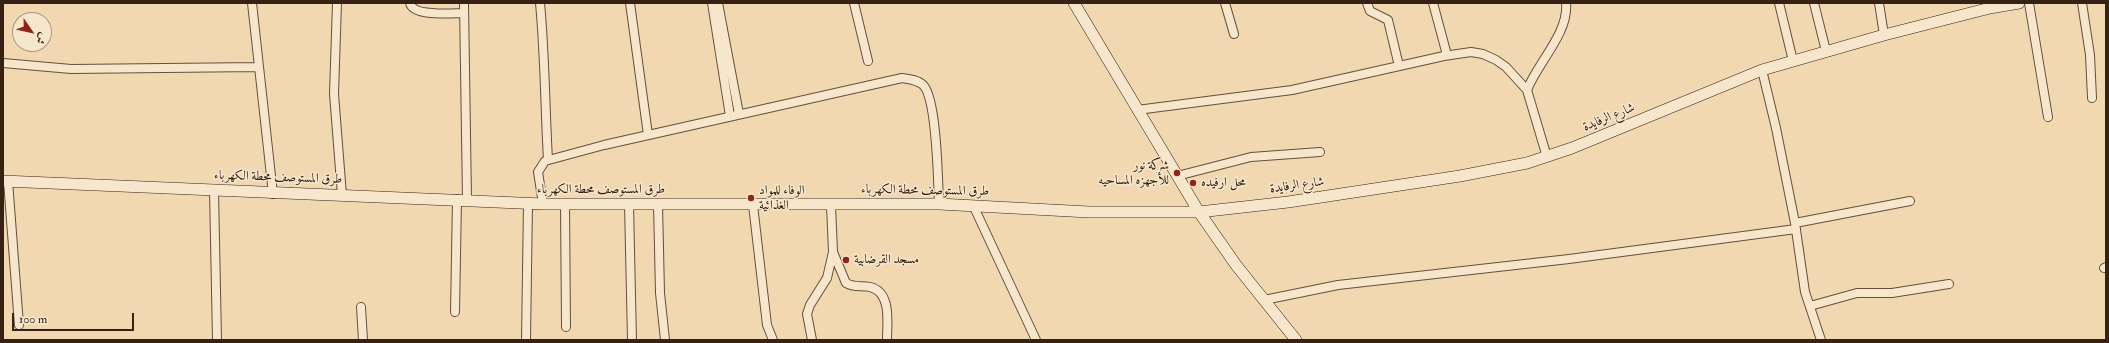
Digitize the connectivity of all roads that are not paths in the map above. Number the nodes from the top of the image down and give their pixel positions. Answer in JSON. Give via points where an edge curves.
{"nodes":[{"id":1,"x":252,"y":3,"type":"edge"},
{"id":2,"x":337,"y":3,"type":"edge"},
{"id":3,"x":410,"y":3,"type":"edge"},
{"id":4,"x":464,"y":3,"type":"edge"},
{"id":5,"x":540,"y":3,"type":"edge"},
{"id":6,"x":630,"y":3,"type":"edge"},
{"id":7,"x":712,"y":3,"type":"edge"},
{"id":8,"x":718,"y":3,"type":"edge"},
{"id":9,"x":854,"y":3,"type":"edge"},
{"id":10,"x":1074,"y":3,"type":"edge"},
{"id":11,"x":1225,"y":3,"type":"edge"},
{"id":12,"x":1367,"y":3,"type":"edge"},
{"id":13,"x":1433,"y":3,"type":"edge"},
{"id":14,"x":1566,"y":3,"type":"edge"},
{"id":15,"x":1779,"y":3,"type":"edge"},
{"id":16,"x":1814,"y":3,"type":"edge"},
{"id":17,"x":1879,"y":3,"type":"edge"},
{"id":18,"x":2019,"y":3,"type":"edge"},
{"id":19,"x":2028,"y":3,"type":"edge"},
{"id":20,"x":2082,"y":3,"type":"edge"},
{"id":21,"x":464,"y":13,"type":"junction"},
{"id":22,"x":1234,"y":34,"type":"dead end"},
{"id":23,"x":1884,"y":35,"type":"junction"},
{"id":24,"x":1826,"y":51,"type":"junction"},
{"id":25,"x":1447,"y":55,"type":"junction"},
{"id":26,"x":868,"y":60,"type":"dead end"},
{"id":27,"x":1794,"y":61,"type":"junction"},
{"id":28,"x":4,"y":63,"type":"edge"},
{"id":29,"x":1398,"y":66,"type":"junction"},
{"id":30,"x":258,"y":67,"type":"junction"},
{"id":31,"x":1762,"y":70,"type":"junction"},
{"id":32,"x":1527,"y":90,"type":"junction"},
{"id":33,"x":2092,"y":98,"type":"dead end"},
{"id":34,"x":1137,"y":110,"type":"junction"},
{"id":35,"x":739,"y":114,"type":"junction"},
{"id":36,"x":730,"y":116,"type":"junction"},
{"id":37,"x":2048,"y":118,"type":"dead end"},
{"id":38,"x":648,"y":135,"type":"junction"},
{"id":39,"x":1320,"y":152,"type":"dead end"},
{"id":40,"x":1547,"y":157,"type":"junction"},
{"id":41,"x":548,"y":160,"type":"junction"},
{"id":42,"x":1177,"y":176,"type":"junction"},
{"id":43,"x":5,"y":181,"type":"edge"},
{"id":44,"x":214,"y":190,"type":"junction"},
{"id":45,"x":273,"y":194,"type":"junction"},
{"id":46,"x":342,"y":195,"type":"junction"},
{"id":47,"x":462,"y":200,"type":"junction"},
{"id":48,"x":1910,"y":201,"type":"dead end"},
{"id":49,"x":528,"y":203,"type":"junction"},
{"id":50,"x":543,"y":204,"type":"junction"},
{"id":51,"x":565,"y":204,"type":"junction"},
{"id":52,"x":630,"y":204,"type":"junction"},
{"id":53,"x":658,"y":204,"type":"junction"},
{"id":54,"x":831,"y":204,"type":"junction"},
{"id":55,"x":939,"y":204,"type":"junction"},
{"id":56,"x":752,"y":205,"type":"junction"},
{"id":57,"x":973,"y":205,"type":"junction"},
{"id":58,"x":1199,"y":212,"type":"junction"},
{"id":59,"x":1796,"y":226,"type":"junction"},
{"id":60,"x":833,"y":252,"type":"junction"},
{"id":61,"x":1949,"y":284,"type":"dead end"},
{"id":62,"x":1264,"y":300,"type":"junction"},
{"id":63,"x":1810,"y":306,"type":"junction"},
{"id":64,"x":361,"y":307,"type":"dead end"},
{"id":65,"x":455,"y":312,"type":"dead end"},
{"id":66,"x":19,"y":325,"type":"dead end"},
{"id":67,"x":566,"y":327,"type":"dead end"},
{"id":68,"x":217,"y":340,"type":"edge"},
{"id":69,"x":363,"y":340,"type":"edge"},
{"id":70,"x":526,"y":340,"type":"edge"},
{"id":71,"x":632,"y":340,"type":"edge"},
{"id":72,"x":665,"y":340,"type":"edge"},
{"id":73,"x":773,"y":340,"type":"edge"},
{"id":74,"x":812,"y":340,"type":"edge"},
{"id":75,"x":887,"y":340,"type":"edge"},
{"id":76,"x":1036,"y":340,"type":"edge"},
{"id":77,"x":1296,"y":340,"type":"edge"},
{"id":78,"x":1821,"y":340,"type":"edge"}],
"edges":[{"from":1,"to":30,"type":"street"},
{"from":2,"to":46,"type":"street","via":[[334,94]]},
{"from":3,"to":21,"type":"street","via":[[414,10],[423,12]]},
{"from":4,"to":21,"type":"street"},
{"from":5,"to":41,"type":"street"},
{"from":6,"to":38,"type":"street"},
{"from":7,"to":36,"type":"street"},
{"from":8,"to":35,"type":"street"},
{"from":9,"to":26,"type":"street"},
{"from":10,"to":34,"type":"street"},
{"from":11,"to":22,"type":"street"},
{"from":12,"to":29,"type":"street","via":[[1370,11],[1388,20]]},
{"from":13,"to":25,"type":"street"},
{"from":14,"to":32,"type":"street","via":[[1563,26],[1533,75]]},
{"from":15,"to":27,"type":"street"},
{"from":16,"to":24,"type":"street"},
{"from":17,"to":23,"type":"street"},
{"from":18,"to":23,"type":"street","name":"شارع الرفايدة"},
{"from":19,"to":37,"type":"street"},
{"from":20,"to":33,"type":"street","via":[[2090,55]]},
{"from":21,"to":47,"type":"street"},
{"from":23,"to":24,"type":"street","name":"شارع الرفايدة"},
{"from":24,"to":27,"type":"street","name":"شارع الرفايدة"},
{"from":25,"to":29,"type":"street"},
{"from":25,"to":32,"type":"street","via":[[1471,52],[1483,54],[1506,67]]},
{"from":27,"to":31,"type":"street","name":"شارع الرفايدة"},
{"from":28,"to":30,"type":"street","via":[[71,69]]},
{"from":29,"to":34,"type":"street","via":[[1292,90]]},
{"from":30,"to":45,"type":"street"},
{"from":31,"to":40,"type":"street","name":"شارع الرفايدة"},
{"from":31,"to":59,"type":"street"},
{"from":32,"to":40,"type":"street"},
{"from":34,"to":42,"type":"street"},
{"from":35,"to":36,"type":"street"},
{"from":35,"to":55,"type":"street","via":[[902,78],[916,81],[923,85],[928,93],[931,105]]},
{"from":36,"to":38,"type":"street"},
{"from":38,"to":41,"type":"street"},
{"from":39,"to":42,"type":"street","via":[[1251,157]]},
{"from":40,"to":58,"type":"street","name":"شارع الرفايدة","via":[[1502,169],[1460,176],[1288,202]]},
{"from":41,"to":50,"type":"street","via":[[541,165],[538,172]]},
{"from":42,"to":58,"type":"street"},
{"from":43,"to":44,"type":"street","name":"طرق المستوصف محطة الكهرباء"},
{"from":43,"to":66,"type":"street"},
{"from":44,"to":45,"type":"street","name":"طرق المستوصف محطة الكهرباء"},
{"from":44,"to":68,"type":"street"},
{"from":45,"to":46,"type":"street","name":"طرق المستوصف محطة الكهرباء"},
{"from":46,"to":47,"type":"street","name":"طرق المستوصف محطة الكهرباء"},
{"from":47,"to":49,"type":"street","name":"طرق المستوصف محطة الكهرباء"},
{"from":47,"to":65,"type":"street"},
{"from":48,"to":59,"type":"street"},
{"from":49,"to":50,"type":"street","name":"طرق المستوصف محطة الكهرباء"},
{"from":49,"to":70,"type":"street"},
{"from":50,"to":51,"type":"street","name":"طرق المستوصف محطة الكهرباء"},
{"from":51,"to":52,"type":"street","name":"طرق المستوصف محطة الكهرباء"},
{"from":51,"to":67,"type":"street"},
{"from":52,"to":53,"type":"street","name":"طرق المستوصف محطة الكهرباء"},
{"from":52,"to":71,"type":"street"},
{"from":53,"to":56,"type":"street","name":"طرق المستوصف محطة الكهرباء"},
{"from":53,"to":72,"type":"street","via":[[660,293]]},
{"from":54,"to":55,"type":"street","name":"طرق المستوصف محطة الكهرباء"},
{"from":54,"to":56,"type":"street","name":"طرق المستوصف محطة الكهرباء"},
{"from":54,"to":60,"type":"street"},
{"from":55,"to":57,"type":"street","name":"طرق المستوصف محطة الكهرباء"},
{"from":56,"to":73,"type":"street","via":[[767,325]]},
{"from":57,"to":58,"type":"street","name":"طرق المستوصف محطة الكهرباء","via":[[1089,212]]},
{"from":57,"to":76,"type":"street"},
{"from":58,"to":62,"type":"street"},
{"from":59,"to":62,"type":"street","via":[[1569,258],[1338,285]]},
{"from":59,"to":63,"type":"street","via":[[1805,292]]},
{"from":60,"to":74,"type":"street","via":[[827,278],[807,314]]},
{"from":60,"to":75,"type":"street","via":[[846,283],[852,286],[871,287],[879,290],[884,296]]},
{"from":61,"to":63,"type":"street","via":[[1892,293],[1857,293]]},
{"from":62,"to":77,"type":"street"},
{"from":63,"to":78,"type":"street"},
{"from":64,"to":69,"type":"street"}]}
